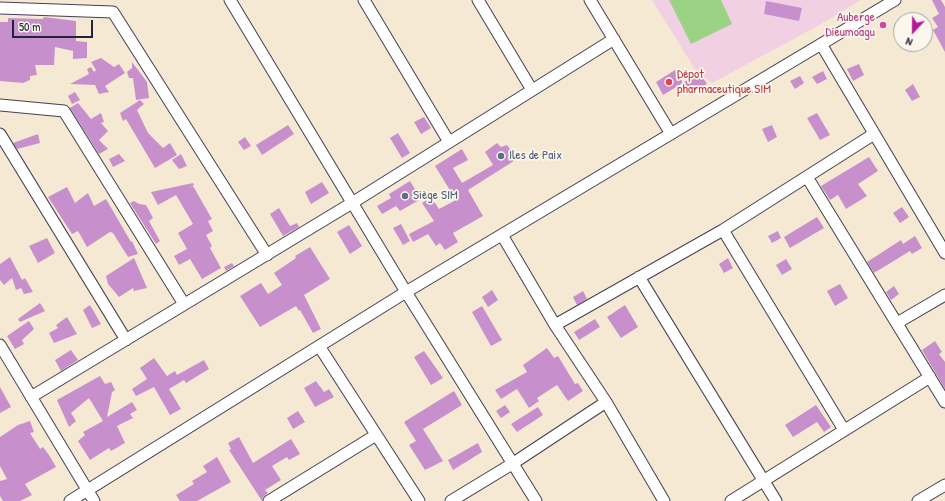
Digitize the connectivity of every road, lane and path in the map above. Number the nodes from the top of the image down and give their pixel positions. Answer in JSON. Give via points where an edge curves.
{"nodes":[{"id":1,"x":230,"y":0,"type":"edge"},
{"id":2,"x":364,"y":0,"type":"edge"},
{"id":3,"x":478,"y":0,"type":"edge"},
{"id":4,"x":590,"y":0,"type":"edge"},
{"id":5,"x":895,"y":0,"type":"edge"},
{"id":6,"x":0,"y":8,"type":"edge"},
{"id":7,"x":614,"y":39,"type":"junction"},
{"id":8,"x":821,"y":44,"type":"junction"},
{"id":9,"x":532,"y":90,"type":"junction"},
{"id":10,"x":0,"y":105,"type":"edge"},
{"id":11,"x":0,"y":134,"type":"edge"},
{"id":12,"x":671,"y":134,"type":"junction"},
{"id":13,"x":874,"y":134,"type":"junction"},
{"id":14,"x":449,"y":142,"type":"junction"},
{"id":15,"x":807,"y":177,"type":"junction"},
{"id":16,"x":352,"y":203,"type":"junction"},
{"id":17,"x":723,"y":230,"type":"junction"},
{"id":18,"x":502,"y":235,"type":"junction"},
{"id":19,"x":945,"y":254,"type":"edge"},
{"id":20,"x":267,"y":255,"type":"junction"},
{"id":21,"x":639,"y":277,"type":"junction"},
{"id":22,"x":406,"y":292,"type":"junction"},
{"id":23,"x":945,"y":295,"type":"edge"},
{"id":24,"x":184,"y":304,"type":"junction"},
{"id":25,"x":897,"y":324,"type":"junction"},
{"id":26,"x":555,"y":325,"type":"junction"},
{"id":27,"x":126,"y":340,"type":"junction"},
{"id":28,"x":0,"y":345,"type":"edge"},
{"id":29,"x":319,"y":346,"type":"junction"},
{"id":30,"x":930,"y":377,"type":"junction"},
{"id":31,"x":31,"y":397,"type":"junction"},
{"id":32,"x":606,"y":402,"type":"junction"},
{"id":33,"x":945,"y":402,"type":"edge"},
{"id":34,"x":844,"y":430,"type":"junction"},
{"id":35,"x":376,"y":434,"type":"junction"},
{"id":36,"x":512,"y":464,"type":"junction"},
{"id":37,"x":764,"y":481,"type":"junction"},
{"id":38,"x":945,"y":485,"type":"edge"},
{"id":39,"x":87,"y":490,"type":"junction"},
{"id":40,"x":70,"y":501,"type":"edge"},
{"id":41,"x":94,"y":501,"type":"edge"},
{"id":42,"x":269,"y":501,"type":"edge"},
{"id":43,"x":419,"y":501,"type":"edge"},
{"id":44,"x":451,"y":501,"type":"edge"},
{"id":45,"x":536,"y":501,"type":"edge"},
{"id":46,"x":664,"y":501,"type":"edge"},
{"id":47,"x":732,"y":501,"type":"edge"},
{"id":48,"x":776,"y":501,"type":"edge"},
{"id":49,"x":918,"y":501,"type":"edge"}],
"edges":[{"from":1,"to":16,"type":"street"},
{"from":2,"to":14,"type":"street"},
{"from":3,"to":9,"type":"street"},
{"from":4,"to":7,"type":"street"},
{"from":5,"to":8,"type":"street"},
{"from":6,"to":20,"type":"street","via":[[113,12]]},
{"from":7,"to":9,"type":"street"},
{"from":7,"to":12,"type":"street"},
{"from":8,"to":12,"type":"street"},
{"from":8,"to":13,"type":"street"},
{"from":9,"to":14,"type":"street"},
{"from":10,"to":24,"type":"street","via":[[64,111]]},
{"from":11,"to":27,"type":"street"},
{"from":12,"to":18,"type":"street"},
{"from":13,"to":15,"type":"street"},
{"from":13,"to":19,"type":"street"},
{"from":14,"to":16,"type":"street"},
{"from":15,"to":17,"type":"street"},
{"from":15,"to":25,"type":"street"},
{"from":16,"to":20,"type":"street"},
{"from":16,"to":22,"type":"street"},
{"from":17,"to":21,"type":"street"},
{"from":17,"to":34,"type":"street"},
{"from":18,"to":22,"type":"street"},
{"from":18,"to":26,"type":"street"},
{"from":20,"to":24,"type":"street"},
{"from":21,"to":26,"type":"street"},
{"from":21,"to":37,"type":"street"},
{"from":22,"to":29,"type":"street"},
{"from":22,"to":36,"type":"street"},
{"from":23,"to":25,"type":"street"},
{"from":24,"to":27,"type":"street"},
{"from":25,"to":30,"type":"street"},
{"from":26,"to":32,"type":"street"},
{"from":27,"to":31,"type":"street"},
{"from":28,"to":31,"type":"street"},
{"from":29,"to":35,"type":"street"},
{"from":29,"to":39,"type":"street"},
{"from":30,"to":33,"type":"street"},
{"from":30,"to":34,"type":"street"},
{"from":31,"to":39,"type":"street"},
{"from":32,"to":36,"type":"street"},
{"from":32,"to":46,"type":"street"},
{"from":34,"to":37,"type":"street"},
{"from":35,"to":42,"type":"street"},
{"from":35,"to":43,"type":"street"},
{"from":36,"to":44,"type":"street"},
{"from":36,"to":45,"type":"street"},
{"from":37,"to":47,"type":"street"},
{"from":37,"to":48,"type":"street"},
{"from":38,"to":49,"type":"street"},
{"from":39,"to":40,"type":"street"},
{"from":39,"to":41,"type":"street"}]}
